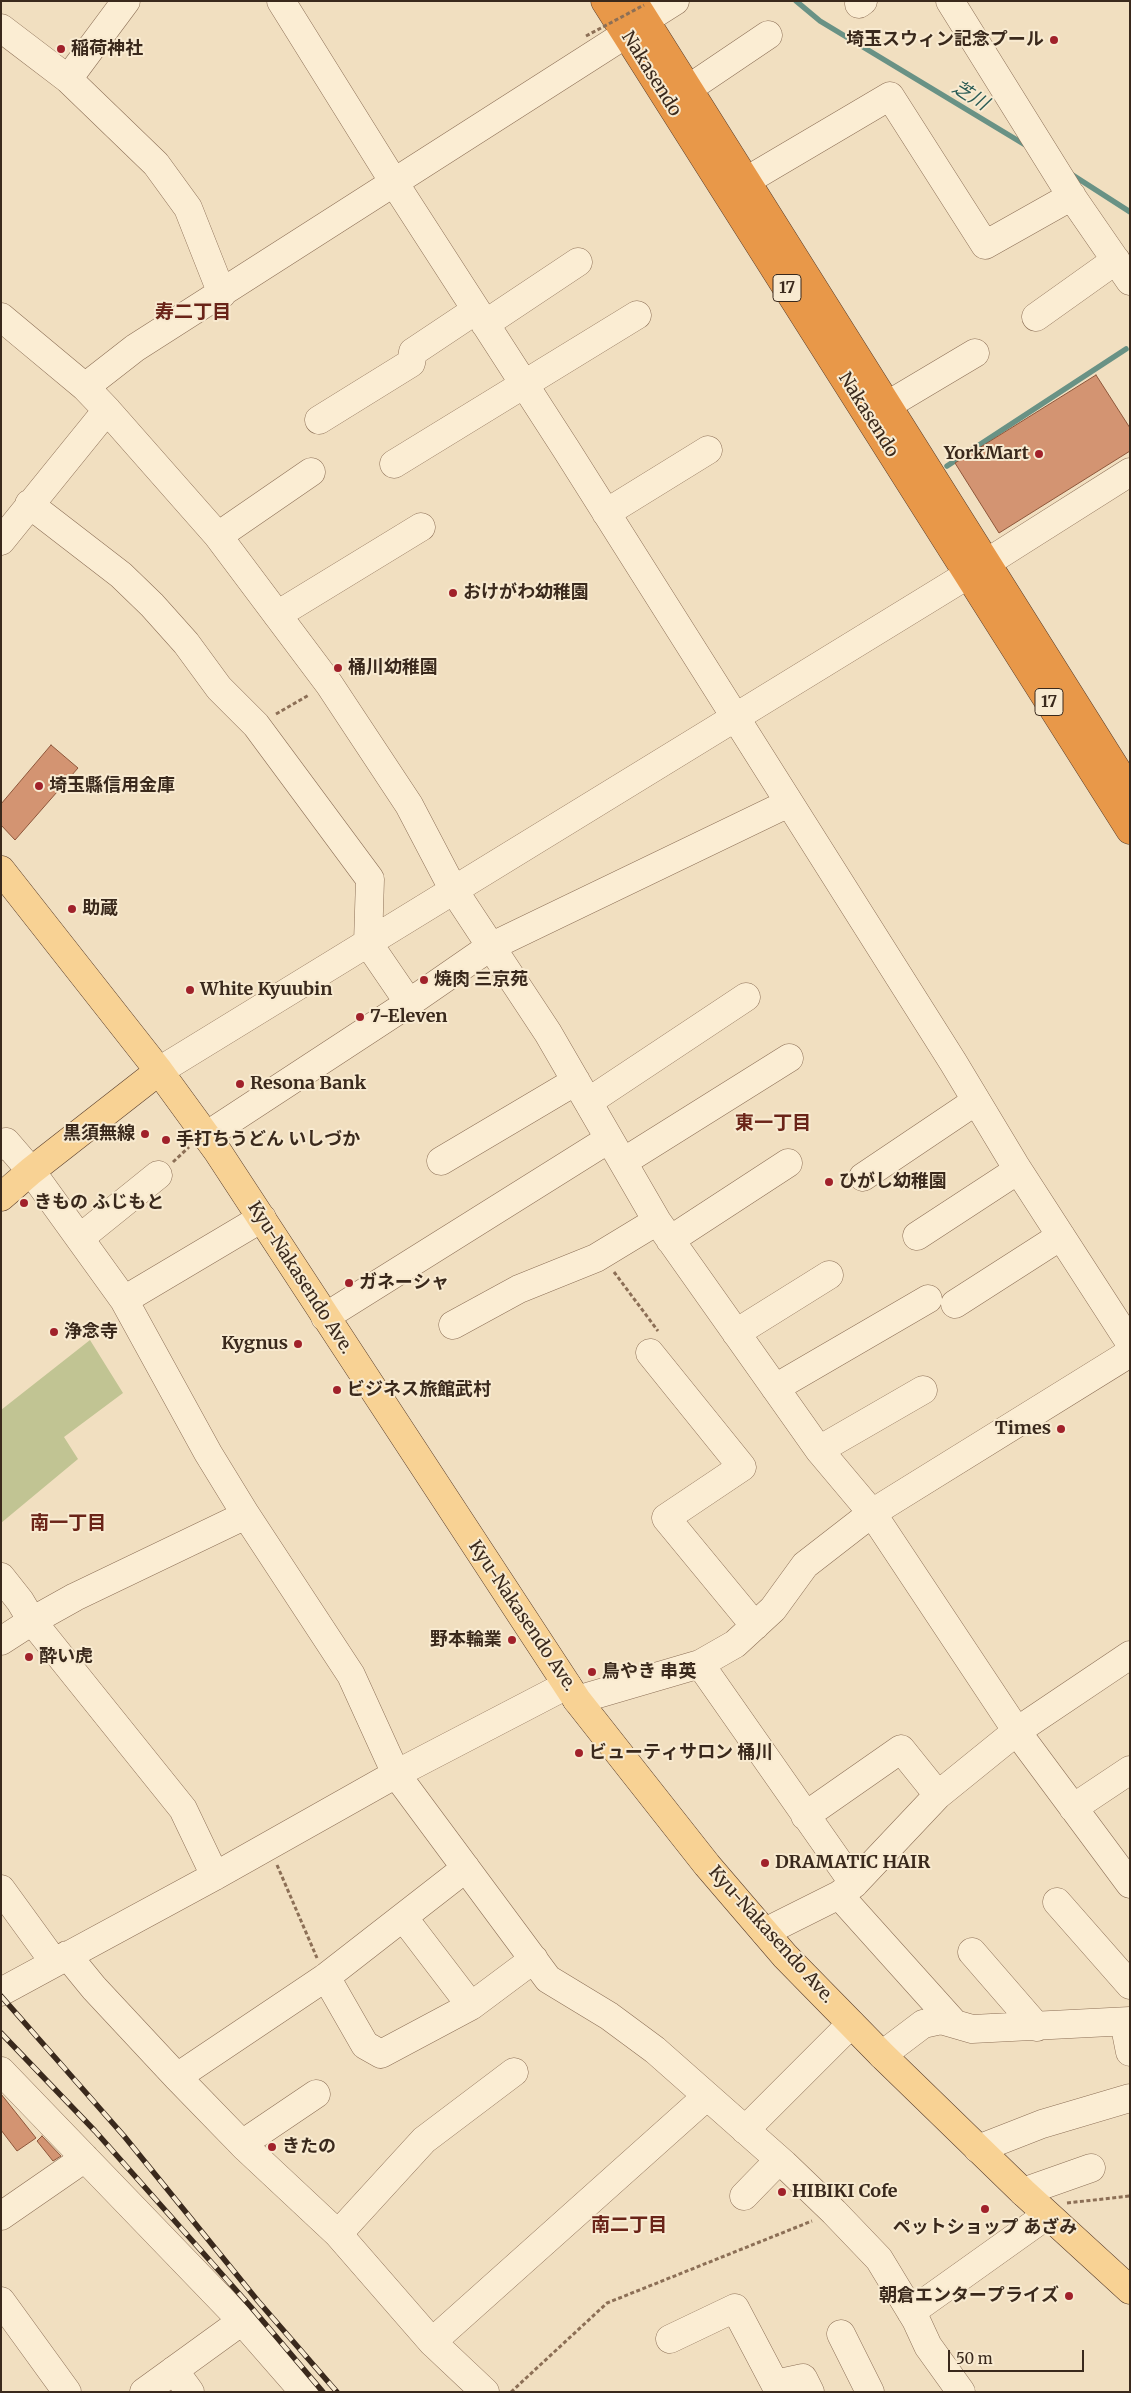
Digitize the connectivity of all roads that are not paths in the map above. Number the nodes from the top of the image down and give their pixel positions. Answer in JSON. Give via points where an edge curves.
{"nodes":[{"id":1,"x":126,"y":1,"type":"edge"},
{"id":2,"x":281,"y":1,"type":"edge"},
{"id":3,"x":605,"y":1,"type":"edge"},
{"id":4,"x":675,"y":1,"type":"edge"},
{"id":5,"x":950,"y":1,"type":"edge"},
{"id":6,"x":637,"y":15,"type":"edge"},
{"id":7,"x":3,"y":33,"type":"edge"},
{"id":8,"x":768,"y":35,"type":"dead end"},
{"id":9,"x":68,"y":79,"type":"junction"},
{"id":10,"x":688,"y":89,"type":"junction"},
{"id":11,"x":746,"y":181,"type":"junction"},
{"id":12,"x":395,"y":184,"type":"junction"},
{"id":13,"x":1071,"y":195,"type":"junction"},
{"id":14,"x":578,"y":262,"type":"dead end"},
{"id":15,"x":1123,"y":271,"type":"edge"},
{"id":16,"x":222,"y":294,"type":"junction"},
{"id":17,"x":637,"y":315,"type":"dead end"},
{"id":18,"x":1036,"y":316,"type":"dead end"},
{"id":19,"x":1,"y":317,"type":"edge"},
{"id":20,"x":480,"y":317,"type":"junction"},
{"id":21,"x":976,"y":354,"type":"dead end"},
{"id":22,"x":523,"y":383,"type":"junction"},
{"id":23,"x":84,"y":387,"type":"junction"},
{"id":24,"x":886,"y":406,"type":"junction"},
{"id":25,"x":108,"y":410,"type":"junction"},
{"id":26,"x":319,"y":420,"type":"dead end"},
{"id":27,"x":708,"y":450,"type":"dead end"},
{"id":28,"x":394,"y":464,"type":"dead end"},
{"id":29,"x":312,"y":472,"type":"dead end"},
{"id":30,"x":1130,"y":472,"type":"edge"},
{"id":31,"x":29,"y":504,"type":"junction"},
{"id":32,"x":606,"y":513,"type":"junction"},
{"id":33,"x":421,"y":527,"type":"dead end"},
{"id":34,"x":218,"y":536,"type":"junction"},
{"id":35,"x":1,"y":541,"type":"edge"},
{"id":36,"x":978,"y":568,"type":"junction"},
{"id":37,"x":277,"y":614,"type":"junction"},
{"id":38,"x":734,"y":717,"type":"junction"},
{"id":39,"x":1130,"y":791,"type":"edge"},
{"id":40,"x":789,"y":803,"type":"junction"},
{"id":41,"x":1130,"y":830,"type":"edge"},
{"id":42,"x":1,"y":870,"type":"edge"},
{"id":43,"x":453,"y":889,"type":"junction"},
{"id":44,"x":368,"y":942,"type":"junction"},
{"id":45,"x":490,"y":947,"type":"junction"},
{"id":46,"x":746,"y":997,"type":"dead end"},
{"id":47,"x":409,"y":1003,"type":"junction"},
{"id":48,"x":789,"y":1058,"type":"dead end"},
{"id":49,"x":159,"y":1071,"type":"junction"},
{"id":50,"x":582,"y":1091,"type":"junction"},
{"id":51,"x":976,"y":1101,"type":"junction"},
{"id":52,"x":205,"y":1135,"type":"junction"},
{"id":53,"x":609,"y":1139,"type":"junction"},
{"id":54,"x":1,"y":1146,"type":"edge"},
{"id":55,"x":441,"y":1161,"type":"dead end"},
{"id":56,"x":622,"y":1162,"type":"junction"},
{"id":57,"x":788,"y":1163,"type":"dead end"},
{"id":58,"x":1018,"y":1170,"type":"junction"},
{"id":59,"x":31,"y":1171,"type":"junction"},
{"id":60,"x":158,"y":1175,"type":"road end"},
{"id":61,"x":864,"y":1177,"type":"dead end"},
{"id":62,"x":1,"y":1197,"type":"edge"},
{"id":63,"x":262,"y":1218,"type":"junction"},
{"id":64,"x":664,"y":1231,"type":"junction"},
{"id":65,"x":917,"y":1236,"type":"dead end"},
{"id":66,"x":1061,"y":1236,"type":"junction"},
{"id":67,"x":80,"y":1238,"type":"junction"},
{"id":68,"x":828,"y":1275,"type":"dead end"},
{"id":69,"x":928,"y":1299,"type":"dead end"},
{"id":70,"x":124,"y":1300,"type":"junction"},
{"id":71,"x":954,"y":1304,"type":"dead end"},
{"id":72,"x":325,"y":1318,"type":"junction"},
{"id":73,"x":454,"y":1325,"type":"dead end"},
{"id":74,"x":736,"y":1333,"type":"junction"},
{"id":75,"x":1130,"y":1343,"type":"edge"},
{"id":76,"x":650,"y":1353,"type":"road end"},
{"id":77,"x":1130,"y":1353,"type":"edge"},
{"id":78,"x":775,"y":1388,"type":"junction"},
{"id":79,"x":922,"y":1390,"type":"dead end"},
{"id":80,"x":819,"y":1450,"type":"junction"},
{"id":81,"x":872,"y":1513,"type":"junction"},
{"id":82,"x":246,"y":1515,"type":"junction"},
{"id":83,"x":1,"y":1577,"type":"edge"},
{"id":84,"x":32,"y":1621,"type":"junction"},
{"id":85,"x":755,"y":1626,"type":"junction"},
{"id":86,"x":1,"y":1642,"type":"edge"},
{"id":87,"x":1130,"y":1655,"type":"edge"},
{"id":88,"x":700,"y":1664,"type":"junction"},
{"id":89,"x":572,"y":1692,"type":"junction"},
{"id":90,"x":1017,"y":1732,"type":"junction"},
{"id":91,"x":1130,"y":1770,"type":"edge"},
{"id":92,"x":396,"y":1774,"type":"junction"},
{"id":93,"x":938,"y":1795,"type":"junction"},
{"id":94,"x":1073,"y":1808,"type":"junction"},
{"id":95,"x":805,"y":1816,"type":"junction"},
{"id":96,"x":466,"y":1868,"type":"junction"},
{"id":97,"x":215,"y":1876,"type":"junction"},
{"id":98,"x":1130,"y":1884,"type":"edge"},
{"id":99,"x":1,"y":1889,"type":"edge"},
{"id":100,"x":847,"y":1890,"type":"junction"},
{"id":101,"x":1057,"y":1902,"type":"dead end"},
{"id":102,"x":401,"y":1910,"type":"junction"},
{"id":103,"x":764,"y":1932,"type":"junction"},
{"id":104,"x":972,"y":1952,"type":"dead end"},
{"id":105,"x":61,"y":1959,"type":"junction"},
{"id":106,"x":534,"y":1959,"type":"junction"},
{"id":107,"x":326,"y":1977,"type":"junction"},
{"id":108,"x":1130,"y":1985,"type":"edge"},
{"id":109,"x":1,"y":1992,"type":"edge"},
{"id":110,"x":471,"y":2006,"type":"junction"},
{"id":111,"x":1127,"y":2021,"type":"edge"},
{"id":112,"x":954,"y":2023,"type":"junction"},
{"id":113,"x":851,"y":2024,"type":"junction"},
{"id":114,"x":1037,"y":2027,"type":"junction"},
{"id":115,"x":1130,"y":2052,"type":"edge"},
{"id":116,"x":882,"y":2055,"type":"junction"},
{"id":117,"x":1,"y":2071,"type":"edge"},
{"id":118,"x":514,"y":2072,"type":"dead end"},
{"id":119,"x":177,"y":2077,"type":"junction"},
{"id":120,"x":316,"y":2094,"type":"dead end"},
{"id":121,"x":706,"y":2097,"type":"junction"},
{"id":122,"x":1130,"y":2098,"type":"edge"},
{"id":123,"x":745,"y":2130,"type":"junction"},
{"id":124,"x":242,"y":2144,"type":"junction"},
{"id":125,"x":978,"y":2149,"type":"junction"},
{"id":126,"x":85,"y":2158,"type":"junction"},
{"id":127,"x":779,"y":2160,"type":"junction"},
{"id":128,"x":1091,"y":2168,"type":"dead end"},
{"id":129,"x":1023,"y":2192,"type":"junction"},
{"id":130,"x":744,"y":2196,"type":"dead end"},
{"id":131,"x":1047,"y":2215,"type":"junction"},
{"id":132,"x":1,"y":2216,"type":"edge"},
{"id":133,"x":338,"y":2234,"type":"junction"},
{"id":134,"x":1130,"y":2290,"type":"edge"},
{"id":135,"x":1,"y":2301,"type":"edge"},
{"id":136,"x":912,"y":2312,"type":"junction"},
{"id":137,"x":242,"y":2321,"type":"junction"},
{"id":138,"x":841,"y":2334,"type":"dead end"},
{"id":139,"x":670,"y":2339,"type":"dead end"},
{"id":140,"x":432,"y":2342,"type":"junction"},
{"id":141,"x":174,"y":2370,"type":"junction"},
{"id":142,"x":66,"y":2392,"type":"edge"},
{"id":143,"x":144,"y":2392,"type":"edge"},
{"id":144,"x":190,"y":2392,"type":"edge"},
{"id":145,"x":304,"y":2392,"type":"edge"},
{"id":146,"x":485,"y":2392,"type":"edge"},
{"id":147,"x":810,"y":2392,"type":"edge"},
{"id":148,"x":870,"y":2392,"type":"edge"},
{"id":149,"x":961,"y":2392,"type":"edge"}],
"edges":[{"from":1,"to":9,"type":"street"},
{"from":2,"to":12,"type":"street"},
{"from":3,"to":6,"type":"highway","name":"Nakasendo","number":"17"},
{"from":4,"to":6,"type":"street"},
{"from":5,"to":13,"type":"street"},
{"from":6,"to":10,"type":"highway","name":"Nakasendo","number":"17"},
{"from":6,"to":12,"type":"street"},
{"from":6,"to":36,"type":"highway","name":"Nakasendo","number":"17"},
{"from":7,"to":9,"type":"street"},
{"from":8,"to":10,"type":"street"},
{"from":9,"to":16,"type":"street","via":[[156,164],[183,201]]},
{"from":10,"to":11,"type":"highway","name":"Nakasendo","number":"17"},
{"from":11,"to":13,"type":"street","via":[[890,96],[985,245]]},
{"from":11,"to":24,"type":"highway","name":"Nakasendo","number":"17"},
{"from":12,"to":16,"type":"street"},
{"from":12,"to":20,"type":"street"},
{"from":13,"to":15,"type":"street"},
{"from":14,"to":20,"type":"street"},
{"from":15,"to":18,"type":"street"},
{"from":16,"to":23,"type":"street","via":[[135,348]]},
{"from":17,"to":22,"type":"street"},
{"from":19,"to":23,"type":"street"},
{"from":20,"to":22,"type":"street"},
{"from":20,"to":26,"type":"street","via":[[413,352],[411,363]]},
{"from":21,"to":24,"type":"street"},
{"from":22,"to":28,"type":"street"},
{"from":22,"to":32,"type":"street"},
{"from":23,"to":25,"type":"street"},
{"from":24,"to":36,"type":"highway","name":"Nakasendo","number":"17"},
{"from":25,"to":31,"type":"street"},
{"from":25,"to":34,"type":"street"},
{"from":27,"to":32,"type":"street"},
{"from":29,"to":34,"type":"street"},
{"from":30,"to":36,"type":"street"},
{"from":31,"to":35,"type":"street"},
{"from":31,"to":44,"type":"street","via":[[122,574],[186,643],[219,688],[256,725],[370,879]]},
{"from":32,"to":38,"type":"street"},
{"from":33,"to":37,"type":"street"},
{"from":34,"to":37,"type":"street"},
{"from":36,"to":38,"type":"street"},
{"from":36,"to":39,"type":"highway","name":"Nakasendo","number":"17"},
{"from":36,"to":41,"type":"highway","name":"Nakasendo","number":"17"},
{"from":37,"to":43,"type":"street","via":[[329,684],[409,805]]},
{"from":38,"to":40,"type":"street"},
{"from":38,"to":43,"type":"street"},
{"from":40,"to":45,"type":"street"},
{"from":40,"to":51,"type":"street"},
{"from":42,"to":49,"type":"main road","name":"Kyu-Nakasendo Ave."},
{"from":43,"to":44,"type":"street"},
{"from":43,"to":45,"type":"street"},
{"from":44,"to":47,"type":"street"},
{"from":44,"to":49,"type":"street"},
{"from":45,"to":47,"type":"street"},
{"from":45,"to":50,"type":"street","via":[[548,1033]]},
{"from":46,"to":50,"type":"street"},
{"from":47,"to":52,"type":"street"},
{"from":48,"to":56,"type":"street"},
{"from":49,"to":52,"type":"main road","name":"Kyu-Nakasendo Ave."},
{"from":49,"to":59,"type":"main road"},
{"from":50,"to":53,"type":"street"},
{"from":50,"to":55,"type":"street"},
{"from":51,"to":58,"type":"street"},
{"from":51,"to":61,"type":"street"},
{"from":52,"to":63,"type":"main road","name":"Kyu-Nakasendo Ave."},
{"from":53,"to":56,"type":"street"},
{"from":53,"to":72,"type":"street"},
{"from":54,"to":59,"type":"street","via":[[6,1142]]},
{"from":56,"to":64,"type":"street"},
{"from":57,"to":64,"type":"street"},
{"from":58,"to":65,"type":"street"},
{"from":58,"to":66,"type":"street"},
{"from":59,"to":62,"type":"main road"},
{"from":59,"to":67,"type":"street"},
{"from":60,"to":67,"type":"street"},
{"from":63,"to":70,"type":"street"},
{"from":63,"to":72,"type":"main road","name":"Kyu-Nakasendo Ave."},
{"from":64,"to":73,"type":"street","via":[[519,1289]]},
{"from":64,"to":74,"type":"street"},
{"from":66,"to":71,"type":"street"},
{"from":66,"to":75,"type":"street"},
{"from":67,"to":70,"type":"street"},
{"from":68,"to":74,"type":"street"},
{"from":69,"to":78,"type":"street"},
{"from":70,"to":82,"type":"street"},
{"from":72,"to":89,"type":"main road","name":"Kyu-Nakasendo Ave."},
{"from":74,"to":78,"type":"street"},
{"from":76,"to":85,"type":"street","via":[[742,1467],[666,1518]]},
{"from":77,"to":81,"type":"street"},
{"from":78,"to":80,"type":"street"},
{"from":79,"to":80,"type":"street"},
{"from":80,"to":81,"type":"street"},
{"from":81,"to":85,"type":"street","via":[[805,1565],[773,1610]]},
{"from":81,"to":90,"type":"street"},
{"from":82,"to":84,"type":"street"},
{"from":82,"to":92,"type":"street","via":[[351,1675]]},
{"from":83,"to":84,"type":"street"},
{"from":84,"to":86,"type":"street"},
{"from":84,"to":97,"type":"street","via":[[183,1809]]},
{"from":85,"to":88,"type":"street","via":[[735,1644]]},
{"from":87,"to":90,"type":"street"},
{"from":88,"to":89,"type":"street"},
{"from":88,"to":95,"type":"street"},
{"from":89,"to":92,"type":"street"},
{"from":89,"to":103,"type":"main road","name":"Kyu-Nakasendo Ave."},
{"from":90,"to":93,"type":"street"},
{"from":90,"to":94,"type":"street"},
{"from":91,"to":94,"type":"street"},
{"from":92,"to":96,"type":"street"},
{"from":92,"to":97,"type":"street"},
{"from":93,"to":95,"type":"street","via":[[901,1749]]},
{"from":93,"to":100,"type":"street"},
{"from":94,"to":98,"type":"street"},
{"from":95,"to":100,"type":"street"},
{"from":96,"to":102,"type":"street"},
{"from":96,"to":106,"type":"street"},
{"from":97,"to":105,"type":"street"},
{"from":99,"to":105,"type":"street"},
{"from":100,"to":103,"type":"street"},
{"from":100,"to":112,"type":"street"},
{"from":101,"to":108,"type":"street"},
{"from":102,"to":107,"type":"street"},
{"from":102,"to":110,"type":"street"},
{"from":103,"to":113,"type":"main road","name":"Kyu-Nakasendo Ave."},
{"from":104,"to":114,"type":"street"},
{"from":105,"to":109,"type":"street"},
{"from":105,"to":119,"type":"street","via":[[94,1988]]},
{"from":106,"to":110,"type":"street"},
{"from":106,"to":121,"type":"street","via":[[548,1979],[609,2016],[655,2050]]},
{"from":107,"to":110,"type":"street","via":[[365,2045],[381,2054]]},
{"from":107,"to":119,"type":"street"},
{"from":111,"to":114,"type":"street"},
{"from":111,"to":115,"type":"street"},
{"from":112,"to":114,"type":"street","via":[[972,2029]]},
{"from":112,"to":116,"type":"street","via":[[940,2020],[922,2024]]},
{"from":113,"to":116,"type":"main road","name":"Kyu-Nakasendo Ave."},
{"from":113,"to":123,"type":"street"},
{"from":116,"to":125,"type":"main road","name":"Kyu-Nakasendo Ave."},
{"from":117,"to":126,"type":"street"},
{"from":118,"to":133,"type":"street","via":[[424,2140]]},
{"from":119,"to":124,"type":"street"},
{"from":120,"to":124,"type":"street"},
{"from":121,"to":123,"type":"street"},
{"from":121,"to":140,"type":"street"},
{"from":122,"to":125,"type":"street","via":[[1042,2124]]},
{"from":123,"to":127,"type":"street"},
{"from":124,"to":133,"type":"street"},
{"from":125,"to":129,"type":"main road","name":"Kyu-Nakasendo Ave."},
{"from":126,"to":132,"type":"street"},
{"from":126,"to":137,"type":"street"},
{"from":127,"to":130,"type":"street"},
{"from":127,"to":136,"type":"street","via":[[879,2259]]},
{"from":128,"to":129,"type":"street"},
{"from":129,"to":131,"type":"main road","name":"Kyu-Nakasendo Ave."},
{"from":131,"to":134,"type":"main road","name":"Kyu-Nakasendo Ave."},
{"from":131,"to":136,"type":"street"},
{"from":133,"to":140,"type":"street"},
{"from":135,"to":142,"type":"street"},
{"from":136,"to":149,"type":"street","via":[[928,2346]]},
{"from":137,"to":141,"type":"street"},
{"from":137,"to":145,"type":"street"},
{"from":138,"to":148,"type":"street"},
{"from":139,"to":147,"type":"street","via":[[735,2308],[775,2384],[803,2378]]},
{"from":140,"to":146,"type":"street"},
{"from":141,"to":143,"type":"street"},
{"from":141,"to":144,"type":"street"}]}
